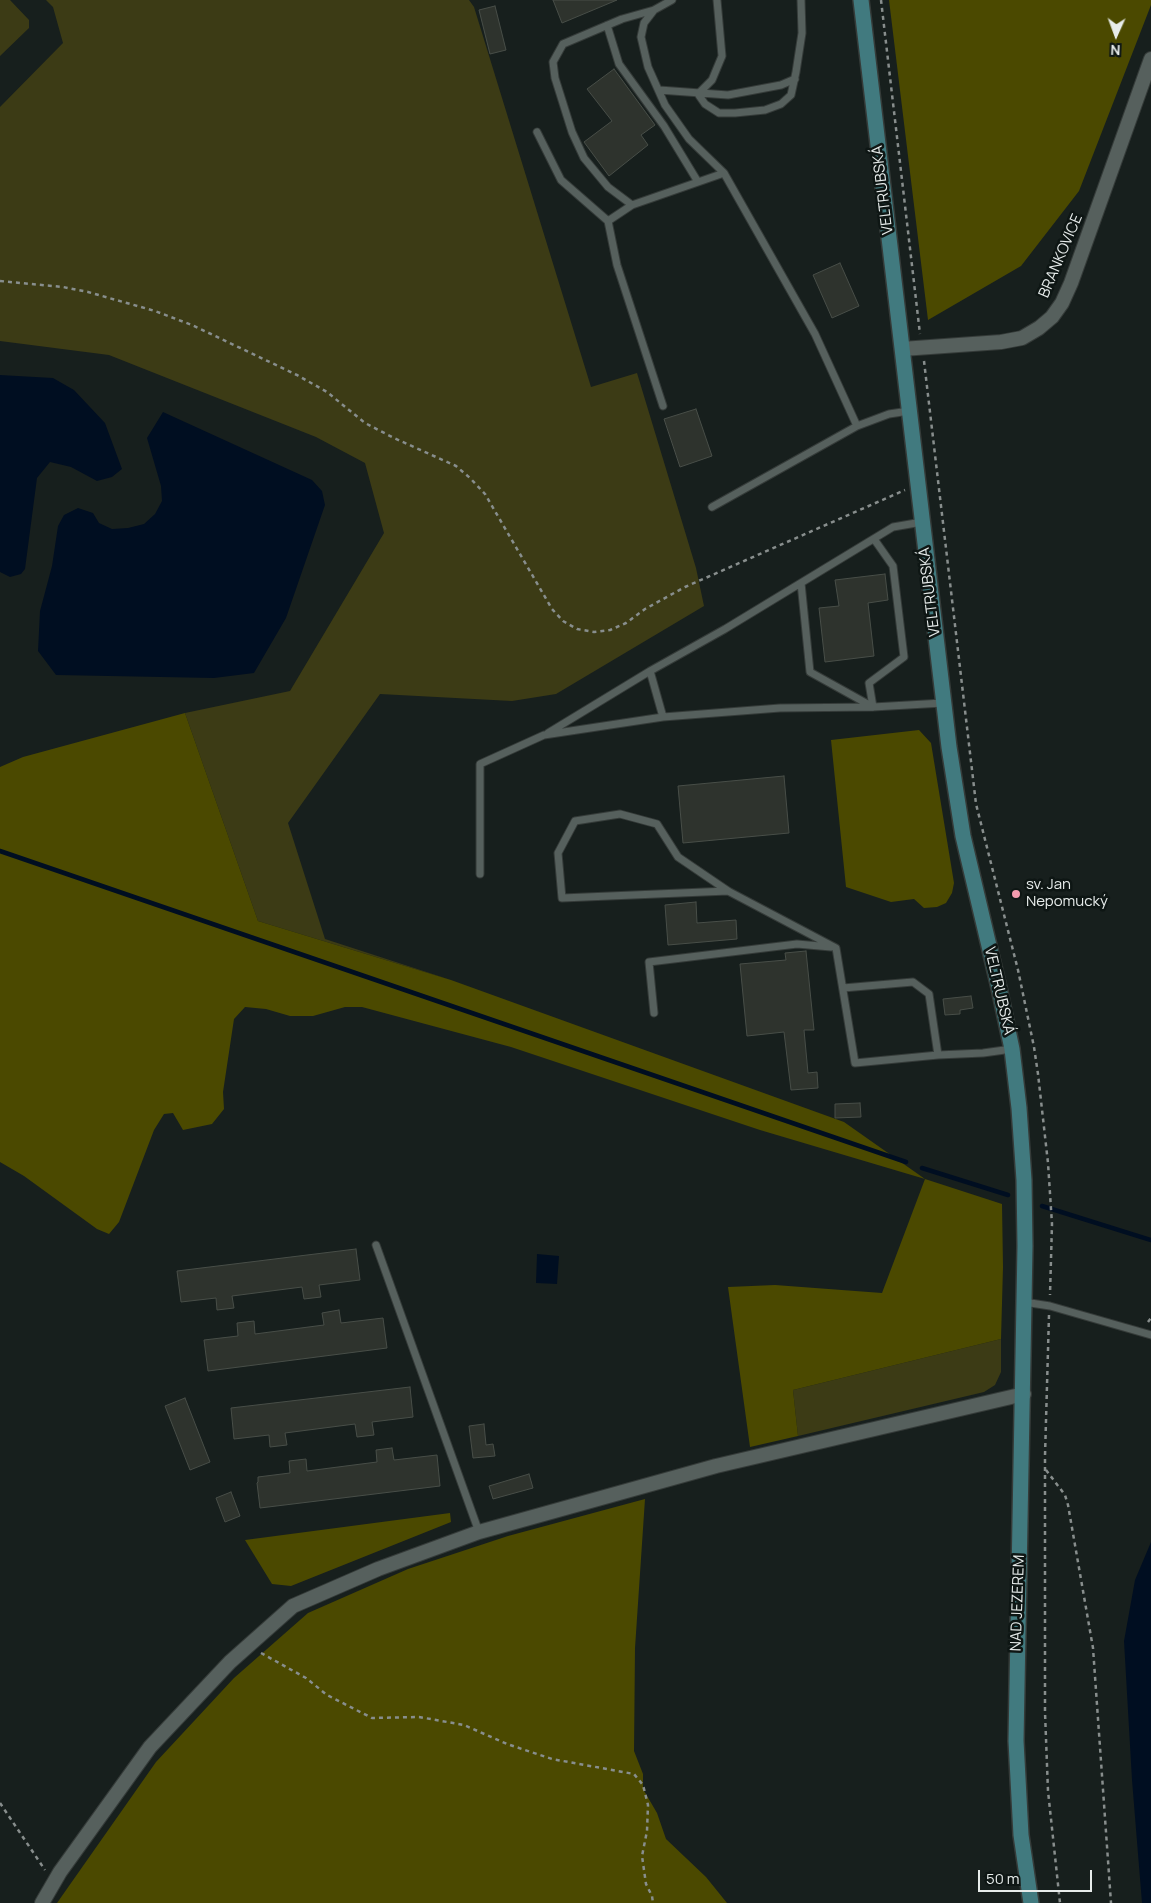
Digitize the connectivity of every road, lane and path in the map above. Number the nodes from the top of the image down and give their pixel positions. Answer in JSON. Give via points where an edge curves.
{"nodes":[{"id":1,"x":672,"y":0,"type":"edge"},
{"id":2,"x":717,"y":0,"type":"edge"},
{"id":3,"x":801,"y":0,"type":"edge"},
{"id":4,"x":861,"y":0,"type":"edge"},
{"id":5,"x":881,"y":0,"type":"edge"},
{"id":6,"x":654,"y":10,"type":"junction"},
{"id":7,"x":606,"y":25,"type":"junction"},
{"id":8,"x":1151,"y":59,"type":"edge"},
{"id":9,"x":795,"y":79,"type":"junction"},
{"id":10,"x":659,"y":90,"type":"junction"},
{"id":11,"x":698,"y":94,"type":"junction"},
{"id":12,"x":537,"y":132,"type":"dead end"},
{"id":13,"x":724,"y":173,"type":"junction"},
{"id":14,"x":698,"y":182,"type":"junction"},
{"id":15,"x":632,"y":204,"type":"junction"},
{"id":16,"x":608,"y":221,"type":"junction"},
{"id":17,"x":0,"y":282,"type":"edge"},
{"id":18,"x":922,"y":347,"type":"junction"},
{"id":19,"x":902,"y":349,"type":"junction"},
{"id":20,"x":664,"y":406,"type":"dead end"},
{"id":21,"x":909,"y":411,"type":"junction"},
{"id":22,"x":857,"y":426,"type":"junction"},
{"id":23,"x":918,"y":484,"type":"junction"},
{"id":24,"x":712,"y":507,"type":"dead end"},
{"id":25,"x":922,"y":522,"type":"junction"},
{"id":26,"x":874,"y":539,"type":"junction"},
{"id":27,"x":801,"y":582,"type":"junction"},
{"id":28,"x":650,"y":671,"type":"junction"},
{"id":29,"x":943,"y":703,"type":"junction"},
{"id":30,"x":873,"y":707,"type":"junction"},
{"id":31,"x":663,"y":717,"type":"junction"},
{"id":32,"x":544,"y":736,"type":"junction"},
{"id":33,"x":480,"y":874,"type":"dead end"},
{"id":34,"x":728,"y":891,"type":"junction"},
{"id":35,"x":836,"y":948,"type":"junction"},
{"id":36,"x":843,"y":988,"type":"junction"},
{"id":37,"x":654,"y":1013,"type":"dead end"},
{"id":38,"x":1012,"y":1048,"type":"junction"},
{"id":39,"x":938,"y":1055,"type":"junction"},
{"id":40,"x":376,"y":1244,"type":"dead end"},
{"id":41,"x":1024,"y":1302,"type":"junction"},
{"id":42,"x":1050,"y":1306,"type":"junction"},
{"id":43,"x":1151,"y":1336,"type":"edge"},
{"id":44,"x":1024,"y":1394,"type":"junction"},
{"id":45,"x":1046,"y":1470,"type":"junction"},
{"id":46,"x":479,"y":1532,"type":"junction"},
{"id":47,"x":252,"y":1643,"type":"junction"},
{"id":48,"x":0,"y":1803,"type":"edge"},
{"id":49,"x":55,"y":1882,"type":"junction"},
{"id":50,"x":42,"y":1903,"type":"edge"},
{"id":51,"x":652,"y":1903,"type":"edge"},
{"id":52,"x":1031,"y":1903,"type":"edge"},
{"id":53,"x":1060,"y":1903,"type":"edge"},
{"id":54,"x":1111,"y":1903,"type":"edge"}],
"edges":[{"from":1,"to":6,"type":"lane"},
{"from":2,"to":11,"type":"lane","via":[[722,56],[712,80]]},
{"from":3,"to":9,"type":"lane","via":[[802,33]]},
{"from":4,"to":19,"type":"street","name":"VELTRUBSKÁ"},
{"from":5,"to":18,"type":"path"},
{"from":6,"to":7,"type":"lane"},
{"from":6,"to":10,"type":"lane","via":[[644,23],[641,37],[648,68]]},
{"from":7,"to":14,"type":"lane","via":[[619,64],[664,126]]},
{"from":7,"to":15,"type":"lane","via":[[563,44],[553,62],[555,78],[584,158],[608,187]]},
{"from":8,"to":18,"type":"street","name":"BRANKOVICE","via":[[1080,259],[1062,303],[1052,317],[1022,338]]},
{"from":9,"to":11,"type":"lane","via":[[781,86],[728,95]]},
{"from":9,"to":11,"type":"lane","via":[[791,95],[781,104],[765,110],[719,113],[705,104]]},
{"from":10,"to":11,"type":"lane"},
{"from":10,"to":13,"type":"lane","via":[[665,106],[689,139]]},
{"from":12,"to":16,"type":"lane","via":[[561,180]]},
{"from":13,"to":14,"type":"lane"},
{"from":13,"to":22,"type":"lane","via":[[815,334]]},
{"from":14,"to":15,"type":"lane"},
{"from":15,"to":16,"type":"lane"},
{"from":16,"to":20,"type":"lane","via":[[617,265]]},
{"from":17,"to":23,"type":"path","via":[[88,292],[192,325],[297,375],[327,392],[366,423],[456,466],[485,494],[552,609],[563,621],[578,629],[610,630],[685,587]]},
{"from":18,"to":19,"type":"street","name":"BRANKOVICE"},
{"from":18,"to":42,"type":"path","via":[[976,804],[1034,1046],[1051,1197]]},
{"from":19,"to":21,"type":"street","name":"VELTRUBSKÁ"},
{"from":21,"to":22,"type":"lane"},
{"from":21,"to":23,"type":"street","name":"VELTRUBSKÁ"},
{"from":22,"to":24,"type":"lane"},
{"from":23,"to":25,"type":"street","name":"VELTRUBSKÁ"},
{"from":25,"to":26,"type":"lane","via":[[893,527]]},
{"from":25,"to":29,"type":"street","name":"VELTRUBSKÁ"},
{"from":26,"to":27,"type":"lane"},
{"from":26,"to":30,"type":"lane","via":[[893,566],[904,657],[869,683]]},
{"from":27,"to":28,"type":"lane"},
{"from":27,"to":30,"type":"lane","via":[[810,672]]},
{"from":28,"to":31,"type":"lane"},
{"from":28,"to":32,"type":"lane"},
{"from":29,"to":30,"type":"lane"},
{"from":29,"to":38,"type":"street","name":"VELTRUBSKÁ","via":[[963,836]]},
{"from":30,"to":31,"type":"lane","via":[[780,708]]},
{"from":31,"to":32,"type":"lane"},
{"from":32,"to":33,"type":"lane","via":[[480,764]]},
{"from":34,"to":34,"type":"lane","via":[[562,898],[558,853],[575,821],[620,814],[657,824],[678,857]]},
{"from":34,"to":35,"type":"lane"},
{"from":35,"to":36,"type":"lane"},
{"from":35,"to":37,"type":"lane","via":[[798,944],[649,962]]},
{"from":36,"to":39,"type":"lane","via":[[912,982],[929,994]]},
{"from":36,"to":39,"type":"lane","via":[[855,1063]]},
{"from":38,"to":39,"type":"lane"},
{"from":38,"to":41,"type":"street","name":"VELTRUBSKÁ","via":[[1024,1180]]},
{"from":40,"to":46,"type":"lane"},
{"from":41,"to":42,"type":"lane"},
{"from":41,"to":44,"type":"street","name":"NAD JEZEREM"},
{"from":42,"to":43,"type":"lane"},
{"from":42,"to":45,"type":"path"},
{"from":44,"to":46,"type":"street","via":[[716,1466]]},
{"from":44,"to":52,"type":"street","name":"NAD JEZEREM","via":[[1016,1741],[1021,1835]]},
{"from":45,"to":53,"type":"path","via":[[1045,1712],[1048,1791]]},
{"from":45,"to":54,"type":"path","via":[[1065,1495],[1068,1505],[1093,1648]]},
{"from":46,"to":47,"type":"street","via":[[378,1569],[293,1606]]},
{"from":47,"to":49,"type":"street","via":[[150,1747]]},
{"from":47,"to":51,"type":"path","via":[[257,1651],[306,1678],[327,1696],[372,1718],[419,1717],[464,1725],[552,1759],[634,1774],[643,1784],[648,1806],[642,1856]]},
{"from":48,"to":49,"type":"path"},
{"from":49,"to":50,"type":"street"}]}
